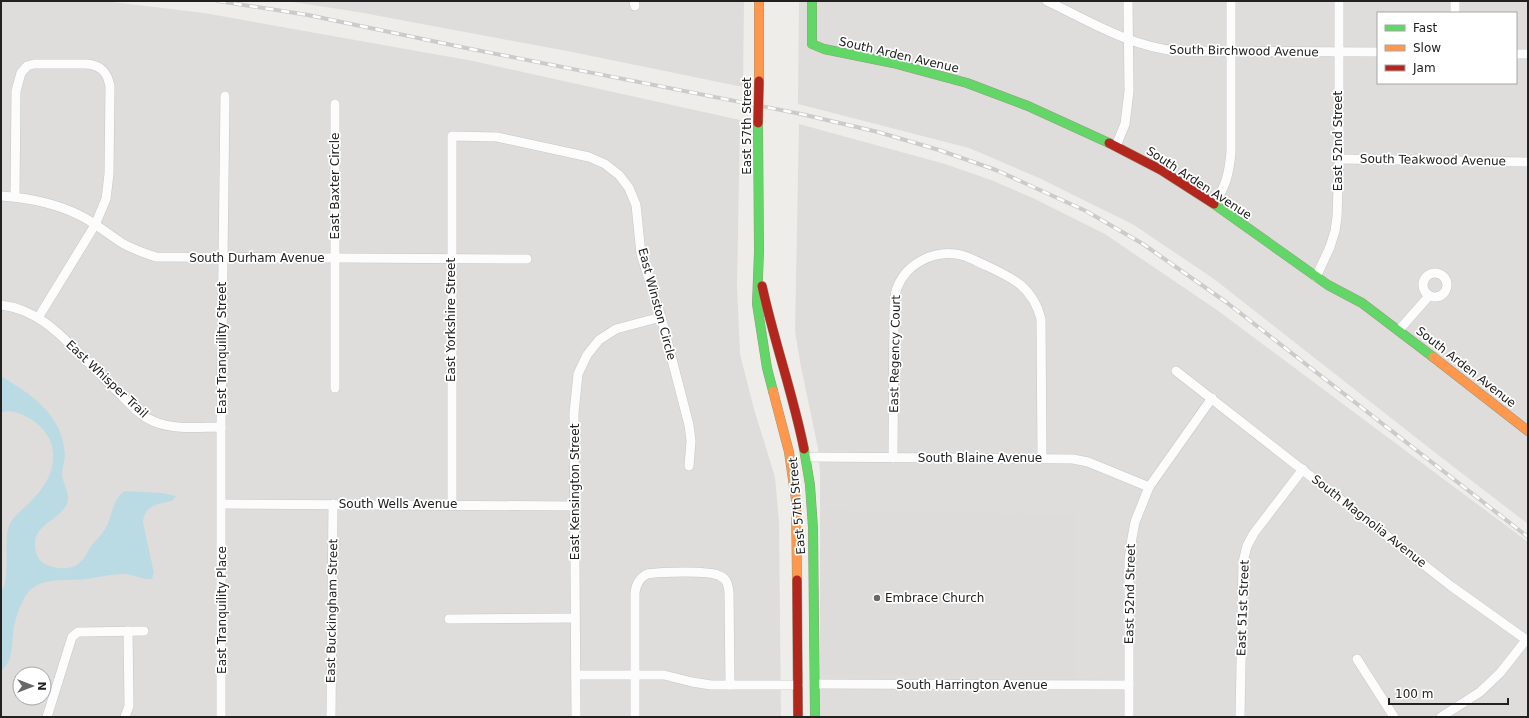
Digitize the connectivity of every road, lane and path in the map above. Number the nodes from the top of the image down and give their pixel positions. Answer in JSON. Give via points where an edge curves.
{"nodes":[{"id":1,"x":759,"y":1,"type":"edge"},
{"id":2,"x":812,"y":1,"type":"edge"},
{"id":3,"x":1047,"y":1,"type":"edge"},
{"id":4,"x":1128,"y":1,"type":"edge"},
{"id":5,"x":1231,"y":1,"type":"edge"},
{"id":6,"x":1339,"y":1,"type":"edge"},
{"id":7,"x":1455,"y":1,"type":"edge"},
{"id":8,"x":1455,"y":12,"type":"edge"},
{"id":9,"x":1129,"y":40,"type":"junction"},
{"id":10,"x":1230,"y":51,"type":"junction"},
{"id":11,"x":1338,"y":52,"type":"junction"},
{"id":12,"x":1377,"y":52,"type":"edge"},
{"id":13,"x":1517,"y":54,"type":"edge"},
{"id":14,"x":1528,"y":54,"type":"edge"},
{"id":15,"x":225,"y":96,"type":"dead end"},
{"id":16,"x":335,"y":104,"type":"dead end"},
{"id":17,"x":452,"y":136,"type":"joint"},
{"id":18,"x":1116,"y":146,"type":"junction"},
{"id":19,"x":1339,"y":159,"type":"junction"},
{"id":20,"x":1528,"y":162,"type":"edge"},
{"id":21,"x":1,"y":196,"type":"edge"},
{"id":22,"x":15,"y":197,"type":"junction"},
{"id":23,"x":1214,"y":204,"type":"junction"},
{"id":24,"x":95,"y":225,"type":"junction"},
{"id":25,"x":758,"y":251,"type":"junction"},
{"id":26,"x":223,"y":258,"type":"junction"},
{"id":27,"x":335,"y":258,"type":"junction"},
{"id":28,"x":451,"y":259,"type":"junction"},
{"id":29,"x":527,"y":259,"type":"dead end"},
{"id":30,"x":1316,"y":277,"type":"junction"},
{"id":31,"x":1429,"y":296,"type":"dead end"},
{"id":32,"x":1,"y":305,"type":"edge"},
{"id":33,"x":661,"y":317,"type":"junction"},
{"id":34,"x":38,"y":318,"type":"junction"},
{"id":35,"x":1400,"y":330,"type":"junction"},
{"id":36,"x":1176,"y":371,"type":"dead end"},
{"id":37,"x":335,"y":388,"type":"dead end"},
{"id":38,"x":1212,"y":398,"type":"junction"},
{"id":39,"x":221,"y":427,"type":"junction"},
{"id":40,"x":1526,"y":427,"type":"edge"},
{"id":41,"x":806,"y":457,"type":"junction"},
{"id":42,"x":893,"y":458,"type":"junction"},
{"id":43,"x":1042,"y":458,"type":"junction"},
{"id":44,"x":689,"y":466,"type":"dead end"},
{"id":45,"x":1303,"y":469,"type":"junction"},
{"id":46,"x":1149,"y":487,"type":"junction"},
{"id":47,"x":222,"y":504,"type":"junction"},
{"id":48,"x":333,"y":504,"type":"junction"},
{"id":49,"x":452,"y":505,"type":"junction"},
{"id":50,"x":575,"y":506,"type":"junction"},
{"id":51,"x":798,"y":582,"type":"junction"},
{"id":52,"x":575,"y":618,"type":"junction"},
{"id":53,"x":449,"y":619,"type":"dead end"},
{"id":54,"x":144,"y":631,"type":"dead end"},
{"id":55,"x":128,"y":632,"type":"junction"},
{"id":56,"x":1527,"y":641,"type":"edge"},
{"id":57,"x":1357,"y":659,"type":"dead end"},
{"id":58,"x":576,"y":674,"type":"junction"},
{"id":59,"x":635,"y":674,"type":"junction"},
{"id":60,"x":815,"y":684,"type":"junction"},
{"id":61,"x":730,"y":685,"type":"junction"},
{"id":62,"x":798,"y":685,"type":"junction"},
{"id":63,"x":1129,"y":685,"type":"junction"},
{"id":64,"x":47,"y":717,"type":"edge"},
{"id":65,"x":125,"y":717,"type":"edge"},
{"id":66,"x":221,"y":717,"type":"edge"},
{"id":67,"x":331,"y":717,"type":"edge"},
{"id":68,"x":576,"y":717,"type":"edge"},
{"id":69,"x":636,"y":717,"type":"edge"},
{"id":70,"x":798,"y":717,"type":"edge"},
{"id":71,"x":815,"y":717,"type":"edge"},
{"id":72,"x":1129,"y":717,"type":"edge"},
{"id":73,"x":1240,"y":717,"type":"edge"},
{"id":74,"x":1394,"y":717,"type":"edge"},
{"id":75,"x":1441,"y":717,"type":"edge"}],
"edges":[{"from":1,"to":25,"type":"main road","name":"East 57th Street","bridge":true},
{"from":2,"to":18,"type":"main road","name":"South Arden Avenue","via":[[812,44],[967,83],[1028,106]]},
{"from":3,"to":9,"type":"street","name":"South Birchwood Avenue"},
{"from":4,"to":9,"type":"street"},
{"from":5,"to":10,"type":"street"},
{"from":6,"to":11,"type":"street","name":"East 52nd Street"},
{"from":7,"to":8,"type":"street"},
{"from":9,"to":10,"type":"street","name":"South Birchwood Avenue","via":[[1164,50]]},
{"from":9,"to":18,"type":"street","via":[[1128,104],[1125,124]]},
{"from":10,"to":11,"type":"street","name":"South Birchwood Avenue"},
{"from":10,"to":23,"type":"street","via":[[1230,170],[1223,190]]},
{"from":11,"to":12,"type":"street","name":"South Birchwood Avenue"},
{"from":11,"to":19,"type":"street","name":"East 52nd Street"},
{"from":13,"to":14,"type":"street"},
{"from":15,"to":26,"type":"street","name":"East Tranquility Street"},
{"from":16,"to":27,"type":"street","name":"East Baxter Circle"},
{"from":17,"to":28,"type":"street","name":"East Yorkshire Street"},
{"from":17,"to":33,"type":"street","name":"East Winston Circle","via":[[497,137],[589,156],[619,175],[629,188],[636,205],[642,254]]},
{"from":18,"to":23,"type":"main road","name":"South Arden Avenue"},
{"from":19,"to":20,"type":"street","name":"South Teakwood Avenue"},
{"from":19,"to":30,"type":"street","name":"East 52nd Street","via":[[1335,231]]},
{"from":21,"to":22,"type":"street","name":"South Durham Avenue"},
{"from":22,"to":24,"type":"street","name":"South Durham Avenue","via":[[53,204],[82,216]]},
{"from":22,"to":24,"type":"street","via":[[16,91],[21,73],[27,66],[34,64],[94,65],[106,73],[110,86],[108,187],[103,210]]},
{"from":23,"to":30,"type":"main road","name":"South Arden Avenue"},
{"from":24,"to":26,"type":"street","name":"South Durham Avenue","via":[[136,250],[156,257]]},
{"from":24,"to":34,"type":"street"},
{"from":25,"to":41,"type":"main road","name":"East 57th Street","via":[[767,309]]},
{"from":25,"to":51,"type":"main road","name":"East 57th Street","via":[[759,322],[767,368],[793,477]]},
{"from":26,"to":27,"type":"street","name":"South Durham Avenue"},
{"from":26,"to":39,"type":"street","name":"East Tranquility Street"},
{"from":27,"to":28,"type":"street","name":"South Durham Avenue"},
{"from":27,"to":37,"type":"street","name":"East Baxter Circle"},
{"from":28,"to":29,"type":"street","name":"South Durham Avenue"},
{"from":28,"to":49,"type":"street","name":"East Yorkshire Street"},
{"from":30,"to":35,"type":"main road","name":"South Arden Avenue","via":[[1362,303]]},
{"from":31,"to":35,"type":"street"},
{"from":32,"to":34,"type":"street","name":"East Whisper Trail"},
{"from":33,"to":44,"type":"street","name":"East Winston Circle","via":[[689,425]]},
{"from":33,"to":50,"type":"street","name":"East Kensington Street","via":[[616,329],[599,340],[586,355],[578,374],[575,395]]},
{"from":34,"to":39,"type":"street","name":"East Whisper Trail","via":[[57,331],[146,417],[169,426]]},
{"from":35,"to":40,"type":"main road","name":"South Arden Avenue"},
{"from":36,"to":38,"type":"street","name":"South Magnolia Avenue"},
{"from":38,"to":45,"type":"street","name":"South Magnolia Avenue"},
{"from":38,"to":46,"type":"street","name":"East 52nd Street"},
{"from":39,"to":47,"type":"street","name":"East Tranquility Street"},
{"from":41,"to":42,"type":"street","name":"South Blaine Avenue"},
{"from":41,"to":60,"type":"main road","name":"East 57th Street","via":[[814,549]]},
{"from":42,"to":43,"type":"street","name":"South Blaine Avenue"},
{"from":42,"to":43,"type":"street","name":"East Regency Court","via":[[896,288],[920,260],[928,256],[948,254],[964,256],[1012,278],[1026,289],[1035,302],[1041,319]]},
{"from":43,"to":46,"type":"street","name":"South Blaine Avenue","via":[[1088,462]]},
{"from":45,"to":56,"type":"street","name":"South Magnolia Avenue","via":[[1451,586]]},
{"from":45,"to":73,"type":"street","name":"East 51st Street","via":[[1247,546],[1243,562]]},
{"from":46,"to":63,"type":"street","name":"East 52nd Street","via":[[1135,522],[1130,553]]},
{"from":47,"to":48,"type":"street","name":"South Wells Avenue"},
{"from":47,"to":66,"type":"street","name":"East Tranquility Place"},
{"from":48,"to":49,"type":"street","name":"South Wells Avenue"},
{"from":48,"to":67,"type":"street","name":"East Buckingham Street"},
{"from":49,"to":50,"type":"street","name":"South Wells Avenue"},
{"from":50,"to":52,"type":"street","name":"East Kensington Street"},
{"from":51,"to":60,"type":"main road","via":[[808,672],[810,682]]},
{"from":51,"to":62,"type":"main road","name":"East 57th Street"},
{"from":52,"to":53,"type":"street"},
{"from":52,"to":58,"type":"street","name":"East Kensington Street"},
{"from":54,"to":55,"type":"street"},
{"from":55,"to":64,"type":"street","via":[[82,632],[72,637]]},
{"from":55,"to":65,"type":"street","via":[[128,706]]},
{"from":56,"to":75,"type":"street","via":[[1480,692]]},
{"from":57,"to":74,"type":"street"},
{"from":58,"to":59,"type":"street"},
{"from":58,"to":68,"type":"street","name":"East Kensington Street"},
{"from":59,"to":61,"type":"street","via":[[664,675],[700,684]]},
{"from":59,"to":61,"type":"street","via":[[635,592],[642,576],[652,573],[714,574],[723,578],[728,586]]},
{"from":59,"to":69,"type":"street"},
{"from":60,"to":63,"type":"street","name":"South Harrington Avenue"},
{"from":60,"to":71,"type":"main road","name":"East 57th Street"},
{"from":61,"to":62,"type":"street"},
{"from":62,"to":70,"type":"main road","name":"East 57th Street"},
{"from":63,"to":72,"type":"street","name":"East 52nd Street"}]}
